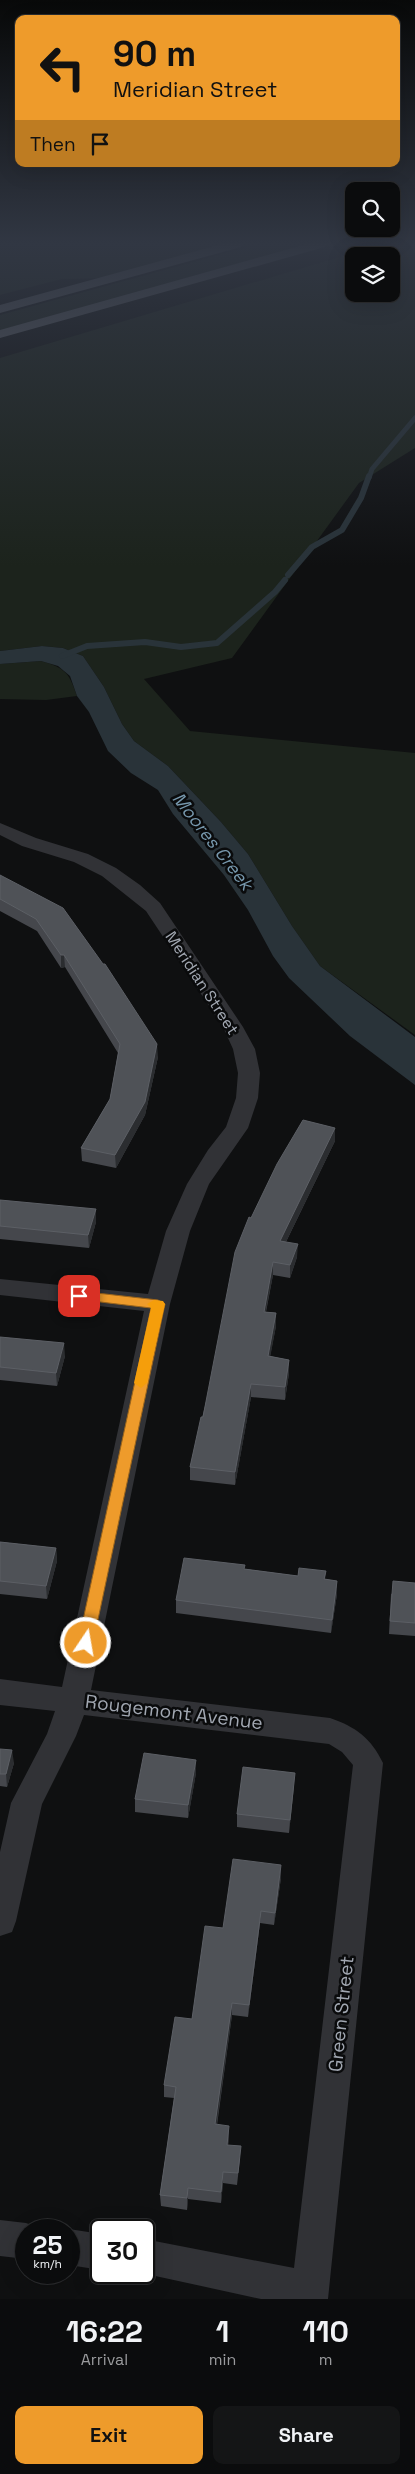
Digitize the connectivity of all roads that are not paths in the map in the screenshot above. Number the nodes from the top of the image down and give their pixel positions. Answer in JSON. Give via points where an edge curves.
{"nodes":[{"id":1,"x":0,"y":828,"type":"edge"},
{"id":2,"x":0,"y":1287,"type":"edge"},
{"id":3,"x":158,"y":1304,"type":"junction"},
{"id":4,"x":0,"y":1692,"type":"edge"},
{"id":5,"x":74,"y":1700,"type":"junction"},
{"id":6,"x":346,"y":1737,"type":"joint"},
{"id":7,"x":0,"y":1920,"type":"edge"},
{"id":8,"x":0,"y":2238,"type":"edge"},
{"id":9,"x":15,"y":2240,"type":"edge"},
{"id":10,"x":155,"y":2259,"type":"edge"},
{"id":11,"x":310,"y":2294,"type":"edge"}],
"edges":[{"from":1,"to":3,"type":"street","name":"Meridian Street","via":[[29,842],[81,858],[109,872],[153,907],[233,1027],[244,1049],[249,1073],[245,1106],[237,1128],[198,1184],[178,1231]]},
{"from":2,"to":3,"type":"street"},
{"from":3,"to":5,"type":"street","name":"Meridian Street"},
{"from":4,"to":5,"type":"street","name":"Rougemont Avenue"},
{"from":5,"to":6,"type":"street","name":"Rougemont Avenue","via":[[330,1730]]},
{"from":5,"to":7,"type":"street","name":"Meridian Street","via":[[61,1736],[27,1804]]},
{"from":6,"to":11,"type":"street","name":"Green Street","via":[[358,1747],[368,1763]]},
{"from":8,"to":9,"type":"street"},
{"from":10,"to":11,"type":"street"}]}
